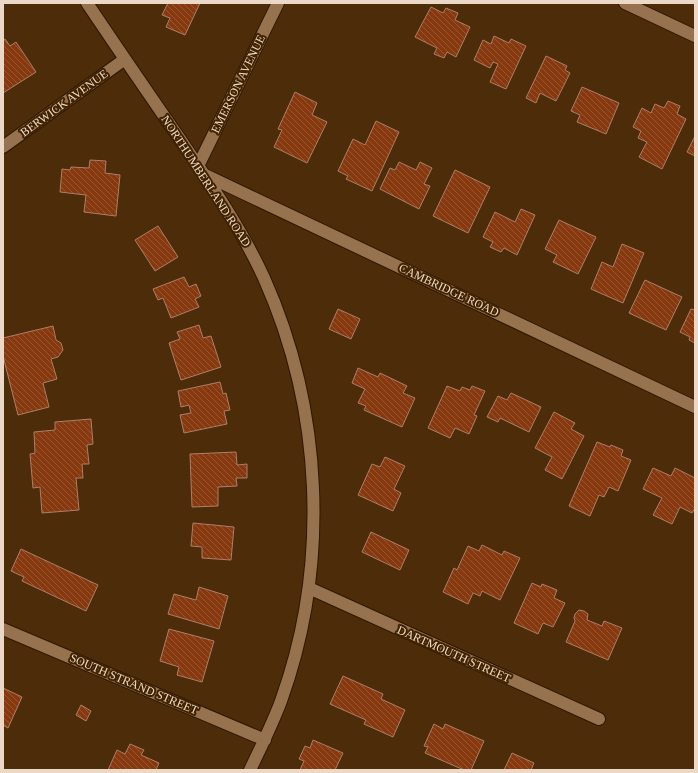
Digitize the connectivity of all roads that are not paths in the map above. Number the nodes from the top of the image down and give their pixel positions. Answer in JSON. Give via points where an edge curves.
{"nodes":[{"id":1,"x":87,"y":3,"type":"edge"},
{"id":2,"x":278,"y":3,"type":"edge"},
{"id":3,"x":625,"y":3,"type":"edge"},
{"id":4,"x":695,"y":36,"type":"edge"},
{"id":5,"x":125,"y":59,"type":"junction"},
{"id":6,"x":3,"y":147,"type":"edge"},
{"id":7,"x":201,"y":170,"type":"junction"},
{"id":8,"x":695,"y":407,"type":"edge"},
{"id":9,"x":309,"y":588,"type":"junction"},
{"id":10,"x":3,"y":629,"type":"edge"},
{"id":11,"x":599,"y":719,"type":"dead end"},
{"id":12,"x":265,"y":740,"type":"junction"},
{"id":13,"x":250,"y":770,"type":"edge"}],
"edges":[{"from":1,"to":5,"type":"street","name":"NORTHUMBERLAND ROAD"},
{"from":2,"to":7,"type":"street","name":"EMERSON AVENUE"},
{"from":3,"to":4,"type":"street"},
{"from":5,"to":6,"type":"street","name":"BERWICK AVENUE"},
{"from":5,"to":7,"type":"street","name":"NORTHUMBERLAND ROAD"},
{"from":7,"to":8,"type":"street","name":"CAMBRIDGE ROAD"},
{"from":7,"to":9,"type":"street","name":"NORTHUMBERLAND ROAD","via":[[237,226],[264,278],[286,333],[301,390],[311,448],[314,507]]},
{"from":9,"to":11,"type":"street","name":"DARTMOUTH STREET"},
{"from":9,"to":12,"type":"street","name":"NORTHUMBERLAND ROAD","via":[[296,651]]},
{"from":10,"to":12,"type":"street","name":"SOUTH STRAND STREET"},
{"from":12,"to":13,"type":"street","name":"NORTHUMBERLAND ROAD"}]}
